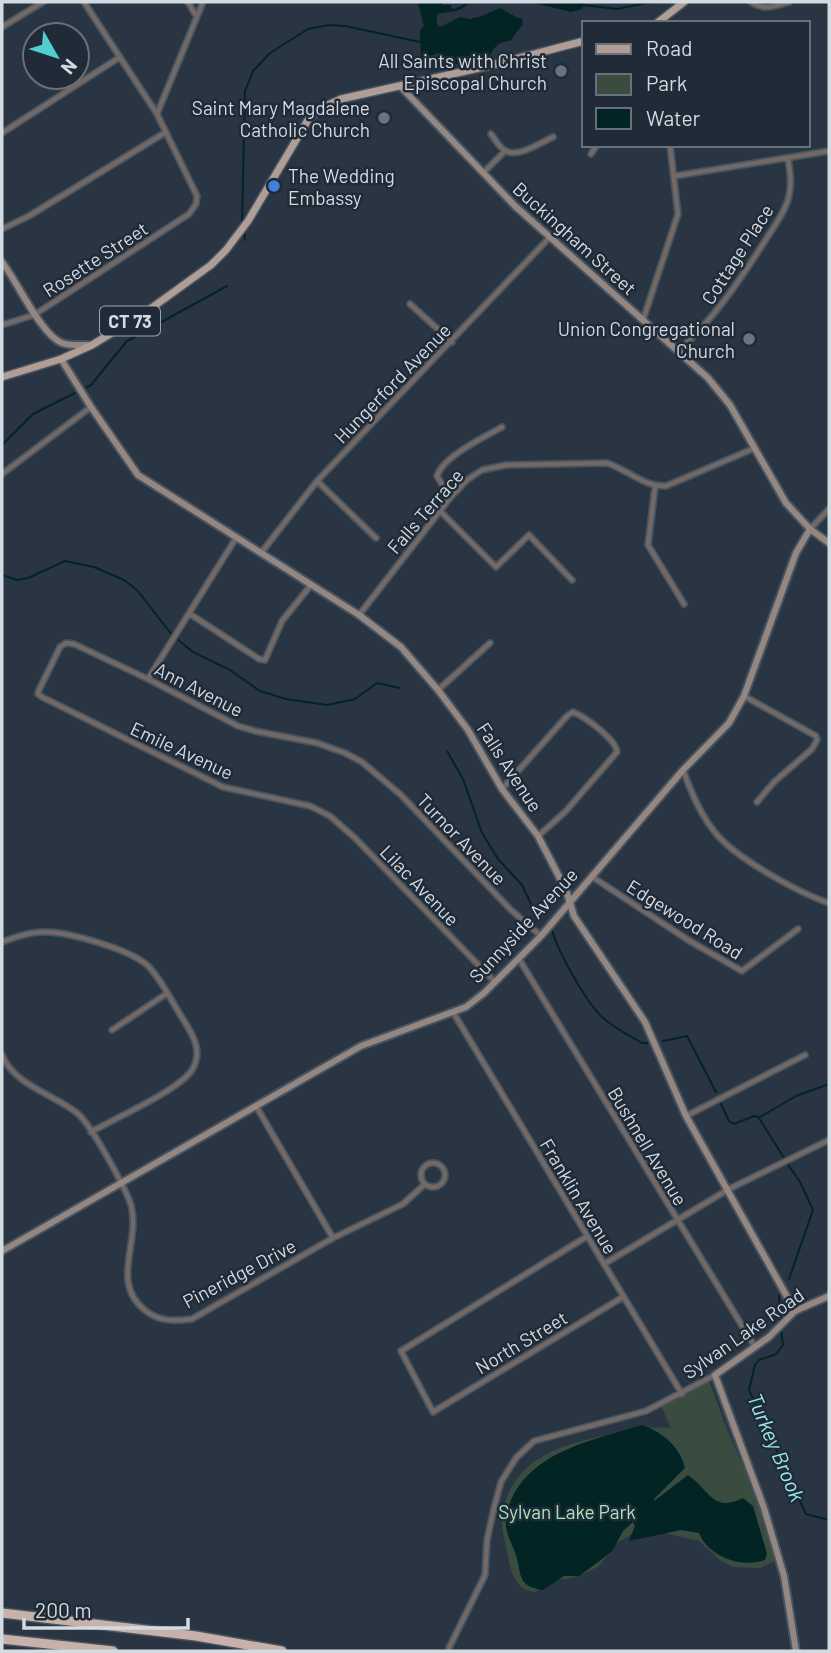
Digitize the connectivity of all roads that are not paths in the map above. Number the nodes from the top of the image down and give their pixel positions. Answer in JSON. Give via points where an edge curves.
{"nodes":[{"id":1,"x":43,"y":2,"type":"edge"},
{"id":2,"x":84,"y":2,"type":"edge"},
{"id":3,"x":188,"y":2,"type":"edge"},
{"id":4,"x":203,"y":2,"type":"edge"},
{"id":5,"x":684,"y":2,"type":"edge"},
{"id":6,"x":751,"y":2,"type":"edge"},
{"id":7,"x":789,"y":2,"type":"edge"},
{"id":8,"x":196,"y":15,"type":"junction"},
{"id":9,"x":660,"y":21,"type":"edge"},
{"id":10,"x":2,"y":27,"type":"edge"},
{"id":11,"x":582,"y":42,"type":"edge"},
{"id":12,"x":120,"y":57,"type":"junction"},
{"id":13,"x":400,"y":86,"type":"junction"},
{"id":14,"x":157,"y":114,"type":"junction"},
{"id":15,"x":166,"y":132,"type":"junction"},
{"id":16,"x":2,"y":133,"type":"edge"},
{"id":17,"x":491,"y":134,"type":"dead end"},
{"id":18,"x":553,"y":137,"type":"dead end"},
{"id":19,"x":596,"y":147,"type":"edge"},
{"id":20,"x":670,"y":147,"type":"edge"},
{"id":21,"x":505,"y":151,"type":"junction"},
{"id":22,"x":829,"y":151,"type":"edge"},
{"id":23,"x":591,"y":153,"type":"dead end"},
{"id":24,"x":788,"y":158,"type":"junction"},
{"id":25,"x":482,"y":173,"type":"junction"},
{"id":26,"x":675,"y":176,"type":"junction"},
{"id":27,"x":2,"y":229,"type":"edge"},
{"id":28,"x":550,"y":237,"type":"junction"},
{"id":29,"x":2,"y":262,"type":"edge"},
{"id":30,"x":410,"y":304,"type":"dead end"},
{"id":31,"x":34,"y":315,"type":"junction"},
{"id":32,"x":643,"y":320,"type":"junction"},
{"id":33,"x":2,"y":325,"type":"edge"},
{"id":34,"x":452,"y":342,"type":"junction"},
{"id":35,"x":92,"y":345,"type":"junction"},
{"id":36,"x":678,"y":351,"type":"junction"},
{"id":37,"x":61,"y":359,"type":"junction"},
{"id":38,"x":2,"y":377,"type":"edge"},
{"id":39,"x":89,"y":404,"type":"junction"},
{"id":40,"x":502,"y":427,"type":"dead end"},
{"id":41,"x":755,"y":448,"type":"junction"},
{"id":42,"x":2,"y":474,"type":"edge"},
{"id":43,"x":317,"y":481,"type":"junction"},
{"id":44,"x":655,"y":486,"type":"junction"},
{"id":45,"x":450,"y":498,"type":"junction"},
{"id":46,"x":829,"y":509,"type":"edge"},
{"id":47,"x":440,"y":511,"type":"junction"},
{"id":48,"x":810,"y":529,"type":"junction"},
{"id":49,"x":236,"y":538,"type":"junction"},
{"id":50,"x":376,"y":538,"type":"dead end"},
{"id":51,"x":829,"y":543,"type":"edge"},
{"id":52,"x":261,"y":552,"type":"junction"},
{"id":53,"x":572,"y":580,"type":"dead end"},
{"id":54,"x":310,"y":585,"type":"junction"},
{"id":55,"x":684,"y":604,"type":"dead end"},
{"id":56,"x":190,"y":614,"type":"junction"},
{"id":57,"x":359,"y":615,"type":"junction"},
{"id":58,"x":490,"y":643,"type":"dead end"},
{"id":59,"x":148,"y":679,"type":"junction"},
{"id":60,"x":438,"y":690,"type":"junction"},
{"id":61,"x":38,"y":694,"type":"joint"},
{"id":62,"x":744,"y":696,"type":"junction"},
{"id":63,"x":362,"y":762,"type":"joint"},
{"id":64,"x":683,"y":770,"type":"junction"},
{"id":65,"x":502,"y":789,"type":"junction"},
{"id":66,"x":757,"y":802,"type":"dead end"},
{"id":67,"x":322,"y":812,"type":"joint"},
{"id":68,"x":538,"y":836,"type":"junction"},
{"id":69,"x":590,"y":876,"type":"junction"},
{"id":70,"x":569,"y":901,"type":"junction"},
{"id":71,"x":829,"y":903,"type":"edge"},
{"id":72,"x":798,"y":929,"type":"dead end"},
{"id":73,"x":541,"y":936,"type":"junction"},
{"id":74,"x":2,"y":942,"type":"edge"},
{"id":75,"x":519,"y":959,"type":"junction"},
{"id":76,"x":495,"y":982,"type":"junction"},
{"id":77,"x":166,"y":994,"type":"junction"},
{"id":78,"x":453,"y":1012,"type":"junction"},
{"id":79,"x":111,"y":1030,"type":"dead end"},
{"id":80,"x":2,"y":1055,"type":"edge"},
{"id":81,"x":805,"y":1055,"type":"dead end"},
{"id":82,"x":256,"y":1106,"type":"junction"},
{"id":83,"x":686,"y":1116,"type":"junction"},
{"id":84,"x":91,"y":1132,"type":"junction"},
{"id":85,"x":829,"y":1140,"type":"edge"},
{"id":86,"x":120,"y":1183,"type":"junction"},
{"id":87,"x":425,"y":1184,"type":"junction"},
{"id":88,"x":729,"y":1189,"type":"junction"},
{"id":89,"x":676,"y":1220,"type":"junction"},
{"id":90,"x":586,"y":1237,"type":"junction"},
{"id":91,"x":332,"y":1238,"type":"junction"},
{"id":92,"x":2,"y":1251,"type":"edge"},
{"id":93,"x":604,"y":1264,"type":"junction"},
{"id":94,"x":829,"y":1296,"type":"edge"},
{"id":95,"x":623,"y":1297,"type":"junction"},
{"id":96,"x":795,"y":1311,"type":"junction"},
{"id":97,"x":755,"y":1347,"type":"junction"},
{"id":98,"x":715,"y":1375,"type":"junction"},
{"id":99,"x":682,"y":1394,"type":"junction"},
{"id":100,"x":2,"y":1613,"type":"edge"},
{"id":101,"x":2,"y":1639,"type":"edge"},
{"id":102,"x":449,"y":1648,"type":"dead end"},
{"id":103,"x":113,"y":1651,"type":"edge"},
{"id":104,"x":282,"y":1651,"type":"edge"},
{"id":105,"x":796,"y":1651,"type":"edge"}],
"edges":[{"from":1,"to":10,"type":"street"},
{"from":2,"to":12,"type":"street"},
{"from":3,"to":8,"type":"street"},
{"from":4,"to":8,"type":"street"},
{"from":5,"to":9,"type":"main road"},
{"from":6,"to":7,"type":"street","via":[[768,8]]},
{"from":8,"to":14,"type":"street"},
{"from":11,"to":13,"type":"main road","number":"CT 73"},
{"from":12,"to":14,"type":"street"},
{"from":12,"to":16,"type":"street"},
{"from":13,"to":25,"type":"main road","name":"Buckingham Street"},
{"from":13,"to":35,"type":"main road","number":"CT 73","via":[[341,99],[319,109],[248,221],[211,265]]},
{"from":14,"to":15,"type":"street"},
{"from":15,"to":27,"type":"street"},
{"from":15,"to":31,"type":"street","name":"Rosette Street","via":[[197,196],[196,204],[188,214]]},
{"from":17,"to":21,"type":"street"},
{"from":18,"to":21,"type":"street","via":[[517,152]]},
{"from":19,"to":23,"type":"street"},
{"from":20,"to":26,"type":"street"},
{"from":21,"to":25,"type":"street"},
{"from":22,"to":24,"type":"street"},
{"from":24,"to":26,"type":"street"},
{"from":24,"to":36,"type":"street","name":"Cottage Place","via":[[792,180],[781,215],[710,321]]},
{"from":25,"to":28,"type":"main road","name":"Buckingham Street"},
{"from":26,"to":32,"type":"street","via":[[678,214]]},
{"from":28,"to":32,"type":"main road","name":"Buckingham Street"},
{"from":28,"to":34,"type":"street","name":"Hungerford Avenue"},
{"from":29,"to":31,"type":"main road"},
{"from":30,"to":34,"type":"street"},
{"from":31,"to":33,"type":"street","name":"Rosette Street"},
{"from":31,"to":35,"type":"main road","via":[[63,344]]},
{"from":32,"to":36,"type":"main road","name":"Buckingham Street"},
{"from":34,"to":43,"type":"street","name":"Hungerford Avenue"},
{"from":35,"to":37,"type":"main road","number":"CT 73"},
{"from":36,"to":41,"type":"main road","name":"Buckingham Street","via":[[708,377]]},
{"from":37,"to":38,"type":"main road","number":"CT 73"},
{"from":37,"to":39,"type":"main road","name":"Falls Avenue"},
{"from":39,"to":42,"type":"street"},
{"from":39,"to":49,"type":"main road","name":"Falls Avenue","via":[[135,472]]},
{"from":40,"to":45,"type":"street","via":[[441,466],[437,476]]},
{"from":41,"to":44,"type":"street","via":[[666,486]]},
{"from":41,"to":48,"type":"main road","name":"Buckingham Street","via":[[786,503]]},
{"from":43,"to":50,"type":"street"},
{"from":43,"to":52,"type":"street","name":"Hungerford Avenue"},
{"from":44,"to":45,"type":"street","name":"Falls Terrace","via":[[607,463],[506,465],[482,470]]},
{"from":44,"to":55,"type":"street","via":[[648,545]]},
{"from":45,"to":47,"type":"street","name":"Falls Terrace"},
{"from":46,"to":48,"type":"street"},
{"from":47,"to":53,"type":"street","via":[[496,567],[529,535]]},
{"from":47,"to":57,"type":"street","name":"Falls Terrace"},
{"from":48,"to":51,"type":"main road","name":"Buckingham Street"},
{"from":48,"to":62,"type":"main road","name":"Sunnyside Avenue","via":[[796,554]]},
{"from":49,"to":52,"type":"main road","name":"Falls Avenue"},
{"from":49,"to":56,"type":"street"},
{"from":52,"to":54,"type":"main road","name":"Falls Avenue"},
{"from":54,"to":56,"type":"street","via":[[282,621],[265,660]]},
{"from":54,"to":57,"type":"main road","name":"Falls Avenue"},
{"from":56,"to":59,"type":"street"},
{"from":57,"to":60,"type":"main road","name":"Falls Avenue","via":[[401,647]]},
{"from":58,"to":60,"type":"street"},
{"from":59,"to":61,"type":"street","name":"Ann Avenue","via":[[66,643]]},
{"from":59,"to":63,"type":"street","name":"Ann Avenue","via":[[237,726],[317,743]]},
{"from":60,"to":65,"type":"main road","name":"Falls Avenue"},
{"from":61,"to":67,"type":"street","name":"Emile Avenue","via":[[223,787]]},
{"from":62,"to":64,"type":"main road","name":"Sunnyside Avenue","via":[[729,723]]},
{"from":62,"to":66,"type":"street","via":[[806,729],[817,740]]},
{"from":63,"to":73,"type":"street","name":"Turnor Avenue","via":[[401,795]]},
{"from":64,"to":69,"type":"main road","name":"Sunnyside Avenue"},
{"from":64,"to":71,"type":"street","via":[[697,806],[720,838],[796,890]]},
{"from":65,"to":68,"type":"main road","name":"Falls Avenue"},
{"from":65,"to":68,"type":"street","via":[[573,712],[618,748],[565,812]]},
{"from":67,"to":76,"type":"street","name":"Lilac Avenue","via":[[355,838]]},
{"from":68,"to":70,"type":"main road","name":"Falls Avenue"},
{"from":69,"to":70,"type":"main road","name":"Sunnyside Avenue"},
{"from":69,"to":72,"type":"street","name":"Edgewood Road","via":[[742,971]]},
{"from":70,"to":73,"type":"main road","name":"Sunnyside Avenue"},
{"from":70,"to":83,"type":"main road","name":"Falls Avenue","via":[[574,916],[645,1023]]},
{"from":73,"to":75,"type":"main road","name":"Sunnyside Avenue"},
{"from":74,"to":77,"type":"street","via":[[46,932],[122,950],[148,967]]},
{"from":75,"to":76,"type":"main road","name":"Sunnyside Avenue"},
{"from":75,"to":89,"type":"street","name":"Bushnell Avenue"},
{"from":76,"to":78,"type":"main road","name":"Sunnyside Avenue"},
{"from":77,"to":79,"type":"street"},
{"from":77,"to":84,"type":"street","via":[[192,1034],[195,1064],[175,1086]]},
{"from":78,"to":82,"type":"main road","name":"Sunnyside Avenue","via":[[361,1046]]},
{"from":78,"to":90,"type":"street","name":"Franklin Avenue"},
{"from":80,"to":84,"type":"street","name":"Pineridge Drive","via":[[16,1075],[79,1115]]},
{"from":81,"to":83,"type":"street"},
{"from":82,"to":86,"type":"main road","name":"Sunnyside Avenue"},
{"from":82,"to":91,"type":"street"},
{"from":83,"to":88,"type":"main road","name":"Falls Avenue"},
{"from":84,"to":86,"type":"street","name":"Pineridge Drive"},
{"from":85,"to":88,"type":"street"},
{"from":86,"to":91,"type":"street","name":"Pineridge Drive","via":[[133,1222],[126,1276],[131,1294],[154,1317],[192,1318]]},
{"from":86,"to":92,"type":"main road","name":"Sunnyside Avenue"},
{"from":87,"to":87,"type":"street","name":"Pineridge Drive","via":[[441,1183],[445,1177],[441,1166],[424,1167],[421,1177]]},
{"from":87,"to":91,"type":"street","name":"Pineridge Drive","via":[[403,1204]]},
{"from":88,"to":89,"type":"street"},
{"from":88,"to":96,"type":"main road","name":"Falls Avenue"},
{"from":89,"to":93,"type":"street"},
{"from":89,"to":97,"type":"street","name":"Bushnell Avenue"},
{"from":90,"to":93,"type":"street","name":"Franklin Avenue"},
{"from":90,"to":95,"type":"street","name":"North Street","via":[[401,1350],[433,1412]]},
{"from":93,"to":95,"type":"street","name":"Franklin Avenue"},
{"from":94,"to":96,"type":"main road","name":"Sylvan Lake Road"},
{"from":95,"to":99,"type":"street","name":"Franklin Avenue"},
{"from":96,"to":97,"type":"main road","name":"Sylvan Lake Road"},
{"from":97,"to":98,"type":"main road","name":"Sylvan Lake Road"},
{"from":98,"to":99,"type":"street","name":"Sylvan Lake Road"},
{"from":98,"to":105,"type":"main road","via":[[784,1576]]},
{"from":99,"to":102,"type":"street","name":"Sylvan Lake Road","via":[[646,1411],[534,1441],[516,1458],[501,1482],[494,1508],[485,1575]]},
{"from":100,"to":104,"type":"highway"},
{"from":101,"to":103,"type":"highway"}]}
